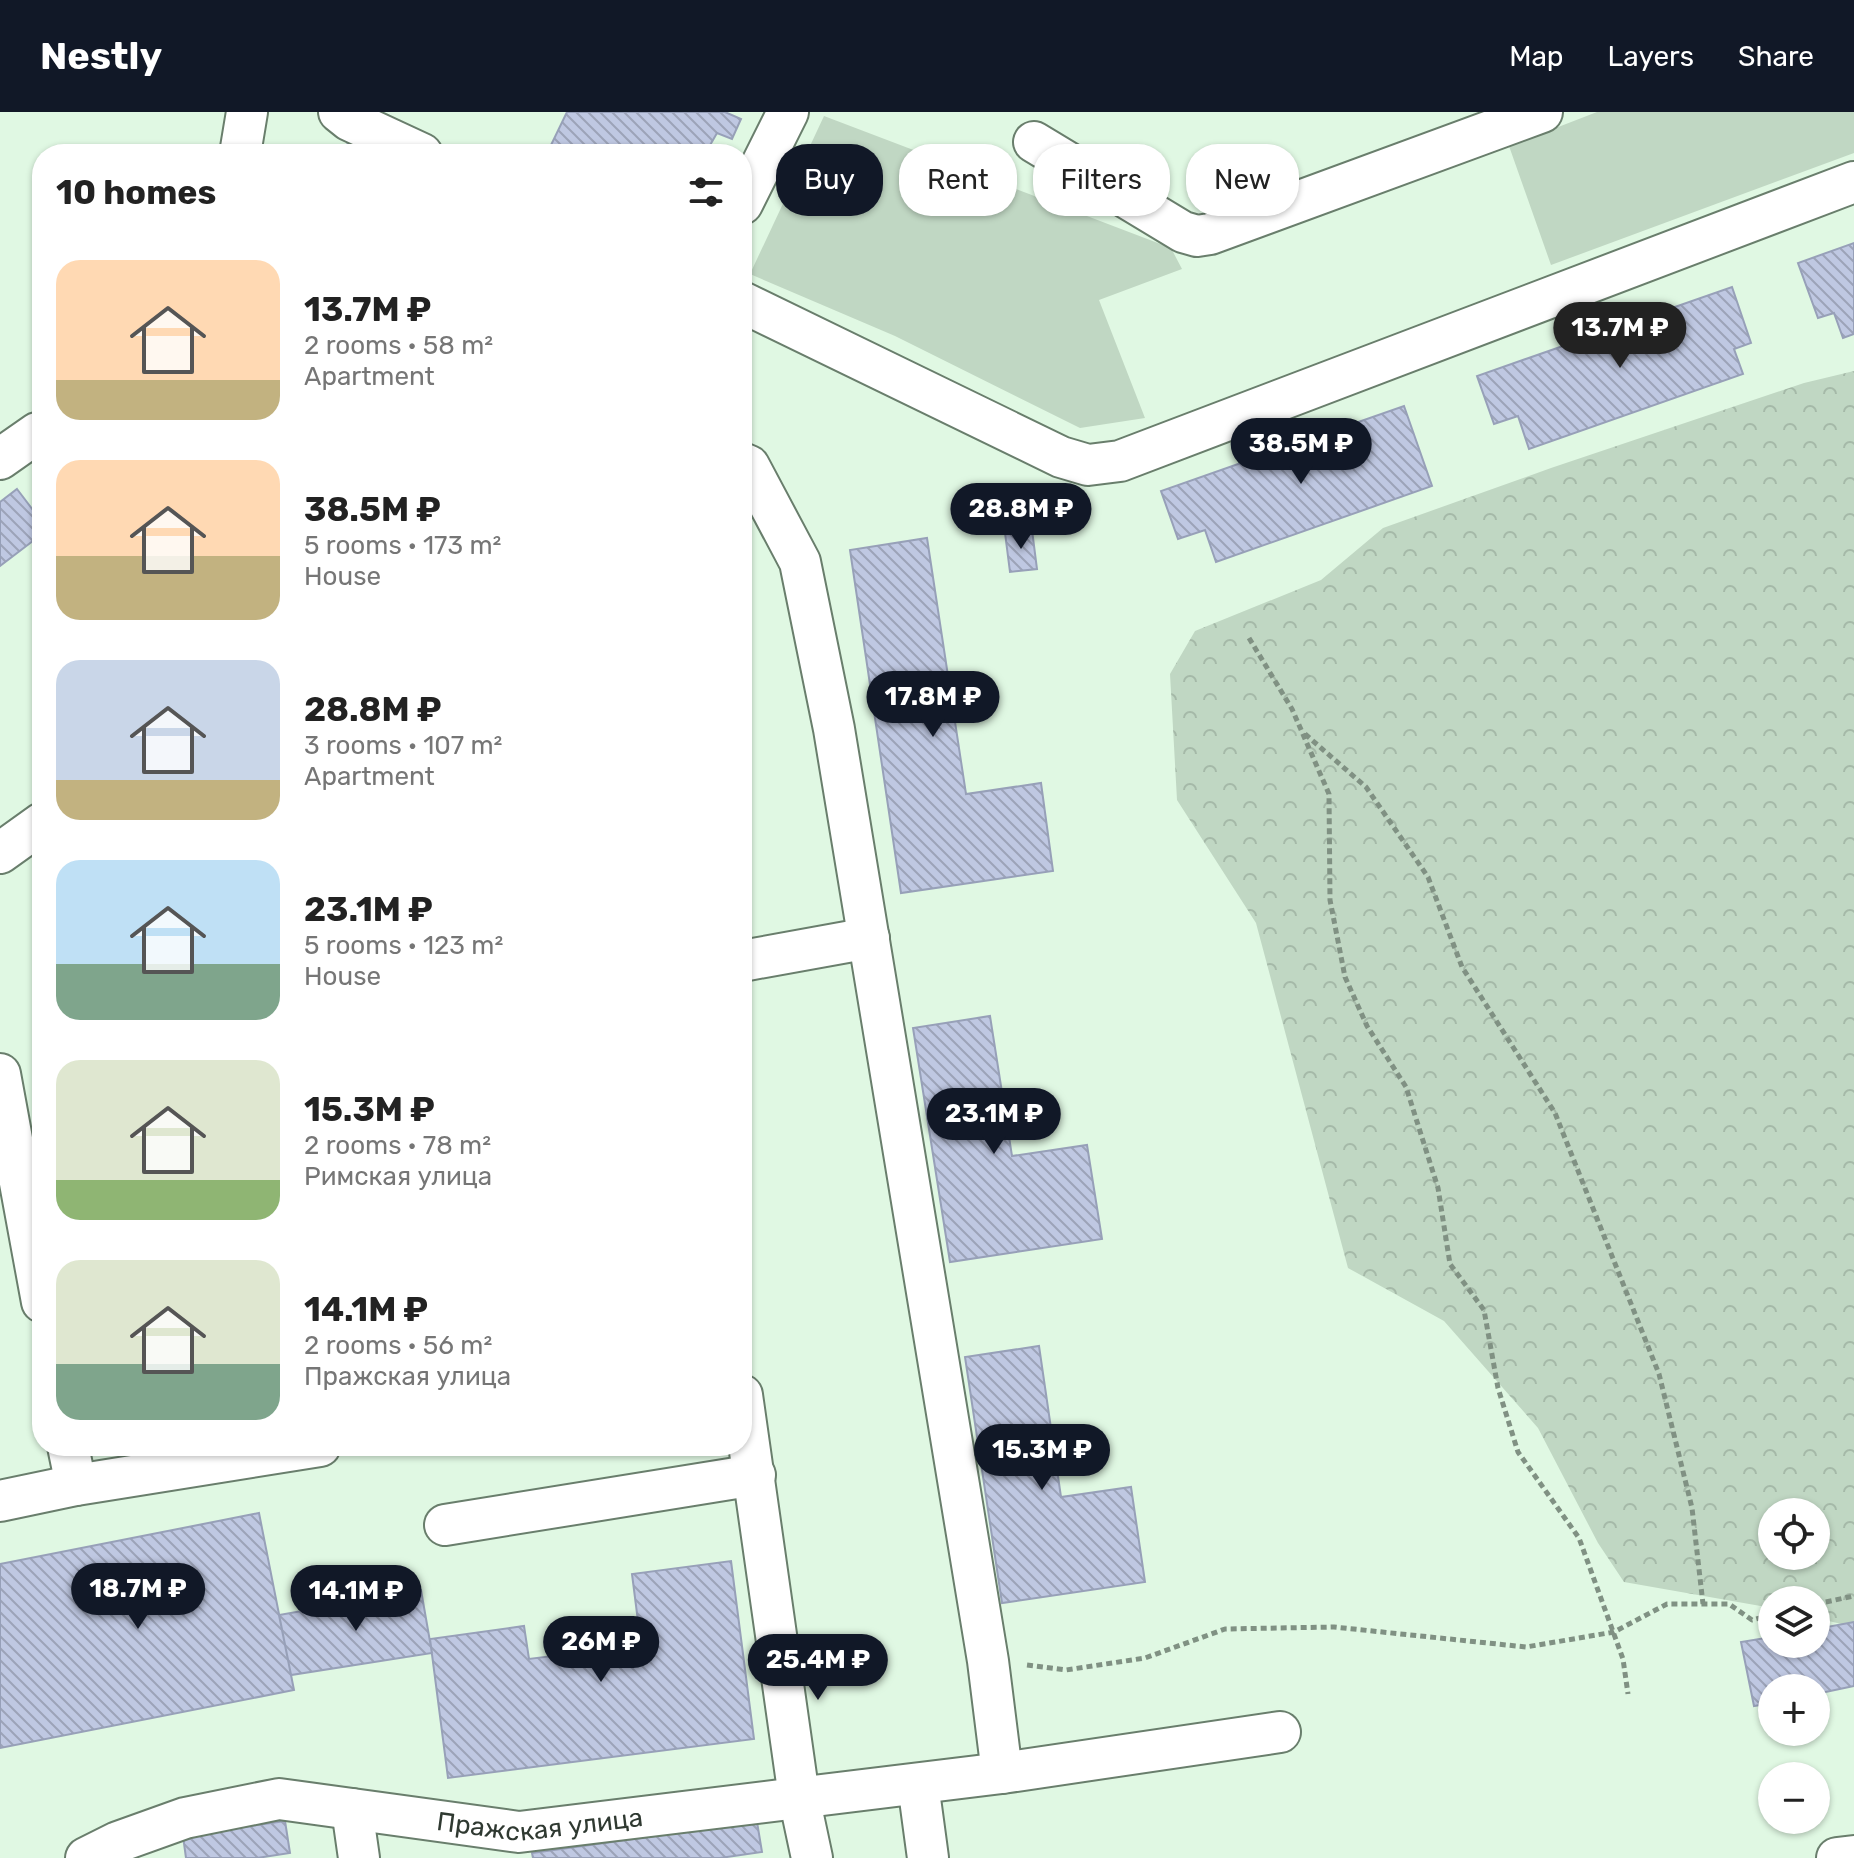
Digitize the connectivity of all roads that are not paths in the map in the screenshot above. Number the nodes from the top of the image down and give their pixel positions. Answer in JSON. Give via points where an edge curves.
{"nodes":[{"id":1,"x":248,"y":112,"type":"edge"},
{"id":2,"x":339,"y":112,"type":"edge"},
{"id":3,"x":788,"y":112,"type":"edge"},
{"id":4,"x":1542,"y":112,"type":"edge"},
{"id":5,"x":1034,"y":142,"type":"dead end"},
{"id":6,"x":242,"y":144,"type":"edge"},
{"id":7,"x":401,"y":144,"type":"edge"},
{"id":8,"x":1854,"y":182,"type":"edge"},
{"id":9,"x":752,"y":184,"type":"edge"},
{"id":10,"x":752,"y":307,"type":"edge"},
{"id":11,"x":32,"y":437,"type":"edge"},
{"id":12,"x":0,"y":459,"type":"edge"},
{"id":13,"x":752,"y":472,"type":"edge"},
{"id":14,"x":869,"y":938,"type":"junction"},
{"id":15,"x":752,"y":959,"type":"edge"},
{"id":16,"x":0,"y":1074,"type":"edge"},
{"id":17,"x":32,"y":1248,"type":"edge"},
{"id":18,"x":70,"y":1456,"type":"edge"},
{"id":19,"x":257,"y":1456,"type":"edge"},
{"id":20,"x":752,"y":1456,"type":"edge"},
{"id":21,"x":755,"y":1475,"type":"junction"},
{"id":22,"x":76,"y":1485,"type":"junction"},
{"id":23,"x":0,"y":1501,"type":"edge"},
{"id":24,"x":445,"y":1525,"type":"dead end"},
{"id":25,"x":1280,"y":1732,"type":"dead end"},
{"id":26,"x":1002,"y":1773,"type":"junction"},
{"id":27,"x":918,"y":1784,"type":"junction"},
{"id":28,"x":799,"y":1797,"type":"junction"},
{"id":29,"x":352,"y":1809,"type":"junction"},
{"id":30,"x":810,"y":1847,"type":"edge"},
{"id":31,"x":1854,"y":1856,"type":"edge"},
{"id":32,"x":86,"y":1858,"type":"edge"},
{"id":33,"x":359,"y":1858,"type":"edge"},
{"id":34,"x":928,"y":1858,"type":"edge"},
{"id":35,"x":1837,"y":1858,"type":"edge"}],
"edges":[{"from":1,"to":6,"type":"street"},
{"from":2,"to":7,"type":"street"},
{"from":3,"to":9,"type":"street"},
{"from":4,"to":5,"type":"street","via":[[1197,236]]},
{"from":8,"to":10,"type":"street","via":[[1120,461],[1088,465],[1061,457]]},
{"from":11,"to":12,"type":"street"},
{"from":13,"to":14,"type":"street","via":[[800,562]]},
{"from":14,"to":15,"type":"street"},
{"from":14,"to":26,"type":"street"},
{"from":16,"to":17,"type":"street"},
{"from":18,"to":22,"type":"street"},
{"from":19,"to":22,"type":"street"},
{"from":20,"to":21,"type":"street"},
{"from":21,"to":24,"type":"street"},
{"from":21,"to":28,"type":"street"},
{"from":22,"to":23,"type":"street"},
{"from":25,"to":26,"type":"street","name":"Пражская улица"},
{"from":26,"to":27,"type":"street","name":"Пражская улица"},
{"from":27,"to":28,"type":"street","name":"Пражская улица"},
{"from":27,"to":34,"type":"street"},
{"from":28,"to":29,"type":"street","name":"Пражская улица","via":[[519,1832]]},
{"from":28,"to":30,"type":"street"},
{"from":29,"to":32,"type":"street","name":"Пражская улица","via":[[279,1799],[185,1818]]},
{"from":29,"to":33,"type":"street"},
{"from":31,"to":35,"type":"street"}]}
